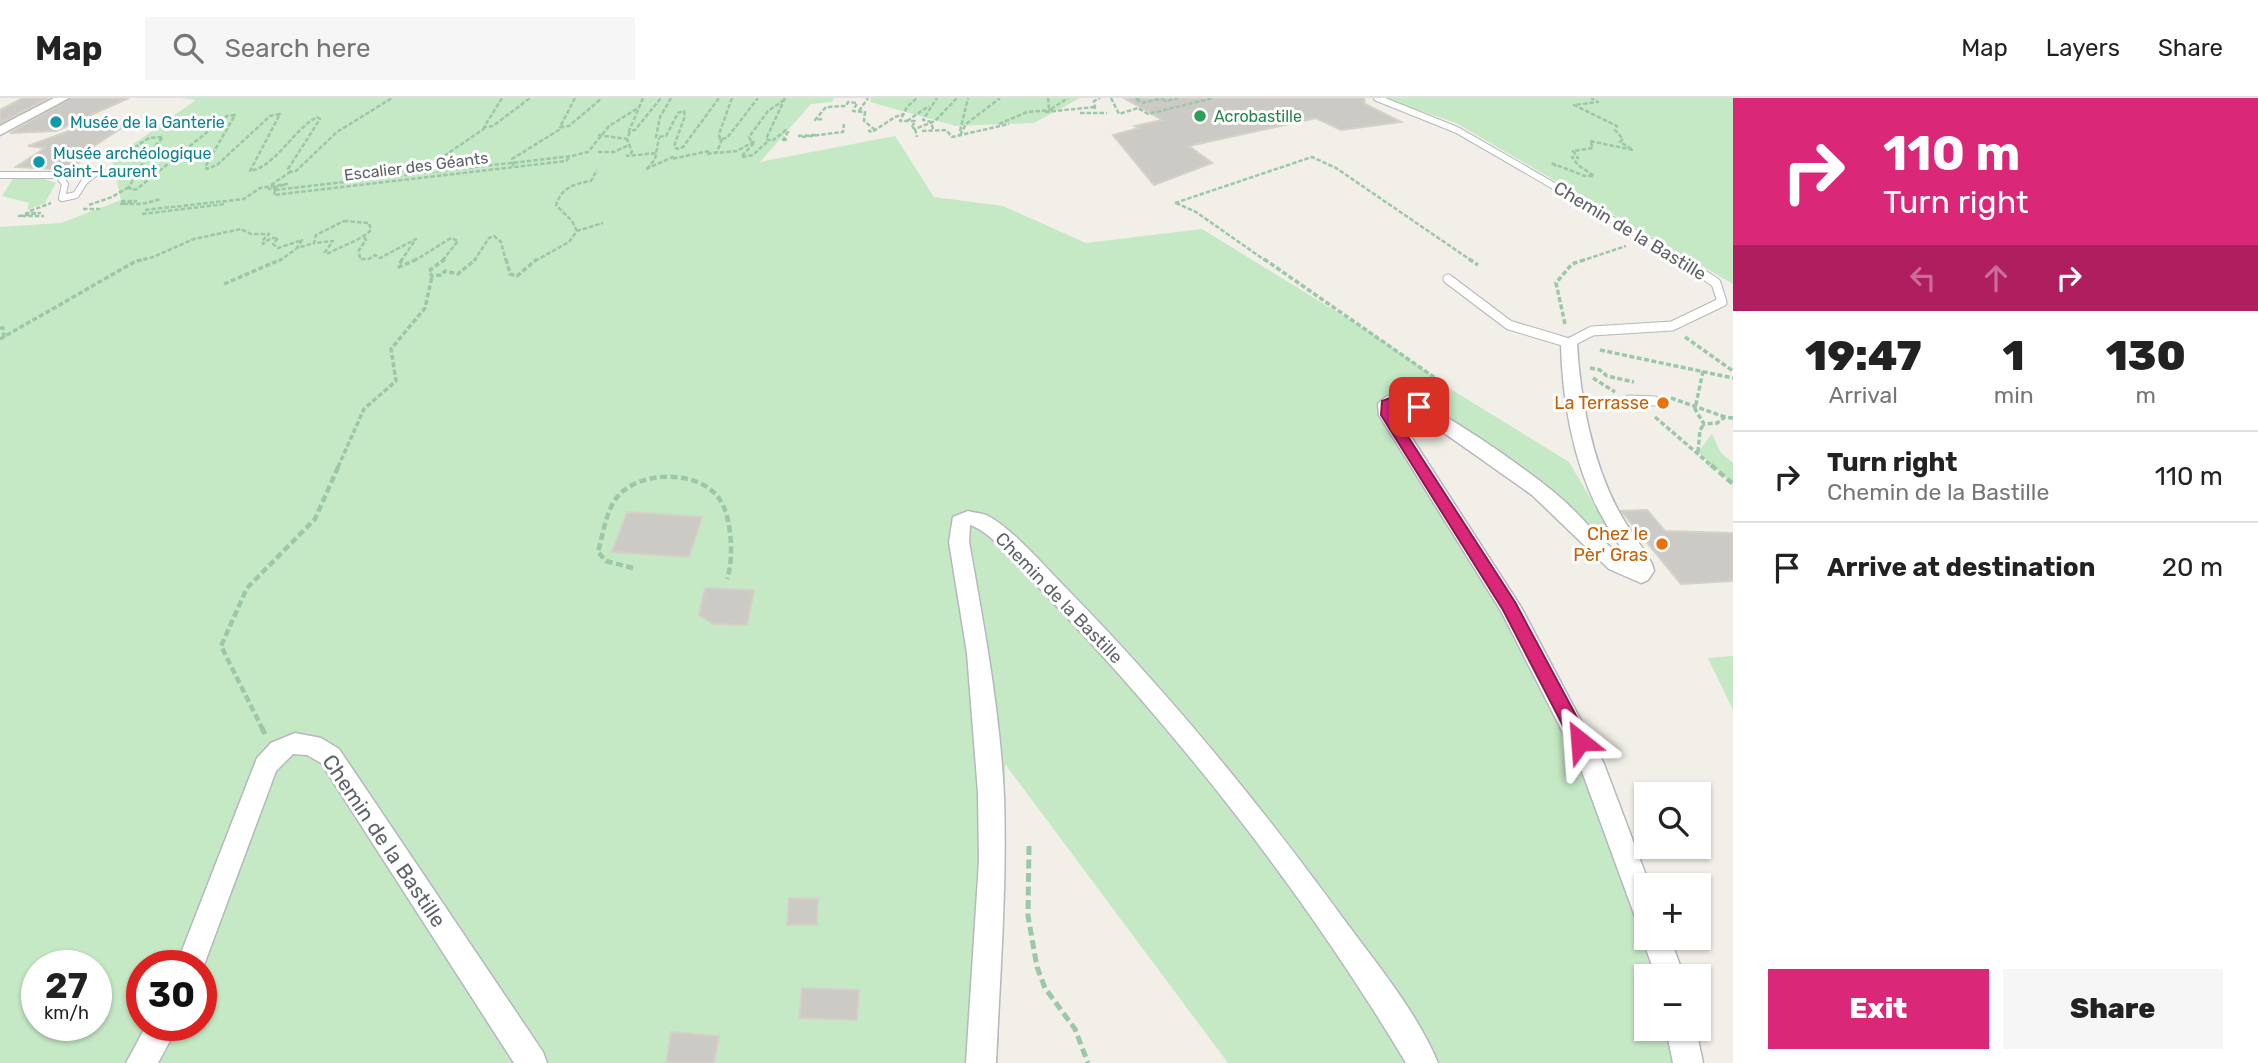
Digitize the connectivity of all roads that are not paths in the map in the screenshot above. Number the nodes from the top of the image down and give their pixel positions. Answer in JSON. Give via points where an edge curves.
{"nodes":[{"id":1,"x":63,"y":98,"type":"edge"},
{"id":2,"x":1377,"y":98,"type":"edge"},
{"id":3,"x":0,"y":131,"type":"edge"},
{"id":4,"x":94,"y":174,"type":"dead end"},
{"id":5,"x":0,"y":175,"type":"edge"},
{"id":6,"x":1448,"y":279,"type":"dead end"},
{"id":7,"x":1569,"y":343,"type":"junction"},
{"id":8,"x":1629,"y":400,"type":"dead end"},
{"id":9,"x":1655,"y":401,"type":"dead end"},
{"id":10,"x":1634,"y":878,"type":"edge"},
{"id":11,"x":196,"y":950,"type":"edge"},
{"id":12,"x":154,"y":1041,"type":"edge"},
{"id":13,"x":1683,"y":1041,"type":"edge"},
{"id":14,"x":141,"y":1063,"type":"edge"},
{"id":15,"x":532,"y":1063,"type":"edge"},
{"id":16,"x":981,"y":1063,"type":"edge"},
{"id":17,"x":1423,"y":1063,"type":"edge"},
{"id":18,"x":1688,"y":1063,"type":"edge"}],
"edges":[{"from":1,"to":3,"type":"street"},
{"from":2,"to":7,"type":"lane","name":"Chemin de la Bastille","via":[[1457,130],[1716,283],[1722,302],[1670,327],[1593,330]]},
{"from":4,"to":5,"type":"lane","via":[[76,195],[62,198],[65,184],[58,176]]},
{"from":6,"to":7,"type":"lane","via":[[1509,325]]},
{"from":7,"to":10,"type":"street","via":[[1568,363],[1584,442],[1606,507],[1642,564],[1641,575],[1618,564],[1554,502],[1419,407],[1395,400],[1387,404],[1388,415],[1510,607],[1592,764]]},
{"from":8,"to":9,"type":"lane"},
{"from":11,"to":15,"type":"street","name":"Chemin de la Bastille","via":[[274,752],[291,744],[315,744],[330,756]]},
{"from":12,"to":14,"type":"street"},
{"from":13,"to":18,"type":"street"},
{"from":16,"to":17,"type":"street","name":"Chemin de la Bastille","via":[[992,861],[991,793],[978,653],[958,542],[960,522],[968,518],[996,532],[1094,629],[1209,761],[1337,933]]}]}
